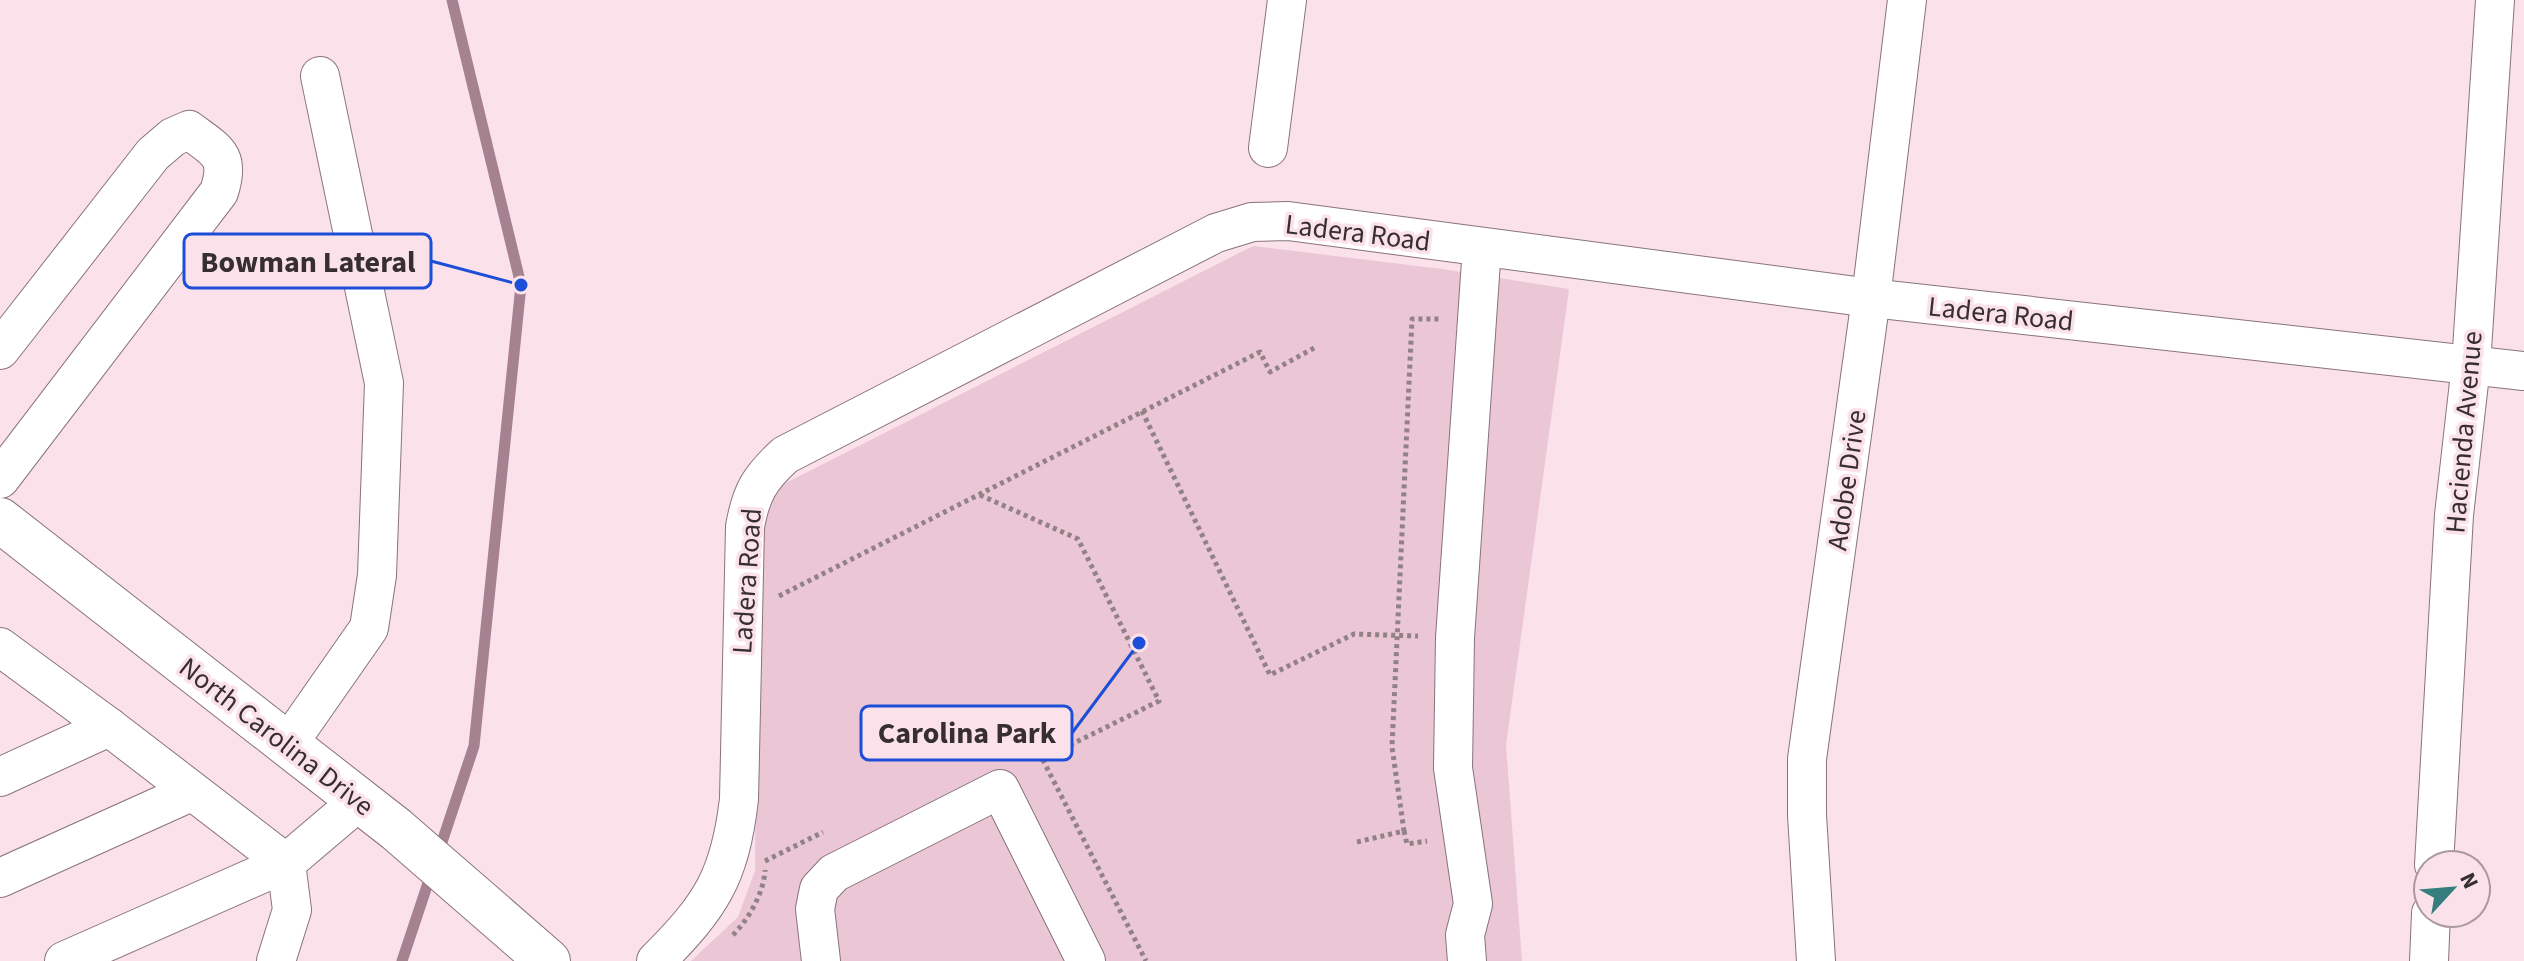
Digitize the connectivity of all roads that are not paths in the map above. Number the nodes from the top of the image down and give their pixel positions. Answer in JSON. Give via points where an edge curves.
{"nodes":[{"id":1,"x":1287,"y":0,"type":"edge"},
{"id":2,"x":1907,"y":0,"type":"edge"},
{"id":3,"x":2495,"y":0,"type":"edge"},
{"id":4,"x":320,"y":76,"type":"dead end"},
{"id":5,"x":1268,"y":148,"type":"dead end"},
{"id":6,"x":1482,"y":247,"type":"junction"},
{"id":7,"x":1871,"y":298,"type":"junction"},
{"id":8,"x":0,"y":350,"type":"edge"},
{"id":9,"x":2471,"y":365,"type":"junction"},
{"id":10,"x":2524,"y":371,"type":"edge"},
{"id":11,"x":0,"y":479,"type":"edge"},
{"id":12,"x":0,"y":520,"type":"edge"},
{"id":13,"x":4,"y":655,"type":"edge"},
{"id":14,"x":109,"y":727,"type":"junction"},
{"id":15,"x":288,"y":744,"type":"junction"},
{"id":16,"x":0,"y":777,"type":"edge"},
{"id":17,"x":191,"y":792,"type":"junction"},
{"id":18,"x":359,"y":801,"type":"junction"},
{"id":19,"x":2435,"y":849,"type":"edge"},
{"id":20,"x":286,"y":863,"type":"junction"},
{"id":21,"x":0,"y":878,"type":"edge"},
{"id":22,"x":2430,"y":929,"type":"edge"},
{"id":23,"x":64,"y":961,"type":"edge"},
{"id":24,"x":276,"y":961,"type":"edge"},
{"id":25,"x":548,"y":961,"type":"edge"},
{"id":26,"x":656,"y":961,"type":"edge"},
{"id":27,"x":821,"y":961,"type":"edge"},
{"id":28,"x":1086,"y":961,"type":"edge"},
{"id":29,"x":1467,"y":961,"type":"edge"},
{"id":30,"x":1816,"y":961,"type":"edge"},
{"id":31,"x":2429,"y":961,"type":"edge"}],
"edges":[{"from":1,"to":5,"type":"street"},
{"from":2,"to":7,"type":"street","name":"Adobe Drive"},
{"from":3,"to":9,"type":"street","name":"Hacienda Avenue"},
{"from":4,"to":15,"type":"street","via":[[384,383],[377,575],[369,628]]},
{"from":6,"to":7,"type":"street","name":"Ladera Road"},
{"from":6,"to":26,"type":"street","name":"Ladera Road","via":[[1288,221],[1228,229],[785,455],[764,474],[749,500],[745,527],[734,839],[716,889],[693,924]]},
{"from":6,"to":29,"type":"street","via":[[1455,638],[1453,768],[1473,904],[1465,935]]},
{"from":7,"to":9,"type":"street","name":"Ladera Road"},
{"from":7,"to":30,"type":"street","name":"Adobe Drive","via":[[1807,759]]},
{"from":8,"to":11,"type":"street","via":[[153,154],[189,130],[218,152],[225,172],[219,192]]},
{"from":9,"to":10,"type":"street","name":"Ladera Road"},
{"from":9,"to":19,"type":"street","name":"Hacienda Avenue","via":[[2454,515]]},
{"from":12,"to":15,"type":"main road","name":"North Carolina Drive"},
{"from":13,"to":14,"type":"street"},
{"from":14,"to":16,"type":"street"},
{"from":14,"to":17,"type":"street"},
{"from":15,"to":18,"type":"main road","name":"North Carolina Drive"},
{"from":17,"to":20,"type":"street"},
{"from":17,"to":21,"type":"street"},
{"from":18,"to":20,"type":"street"},
{"from":18,"to":25,"type":"main road","name":"North Carolina Drive"},
{"from":20,"to":23,"type":"street"},
{"from":20,"to":24,"type":"street","via":[[292,910]]},
{"from":22,"to":31,"type":"street"},
{"from":27,"to":28,"type":"street","via":[[815,909],[819,889],[834,873],[1000,789]]}]}
